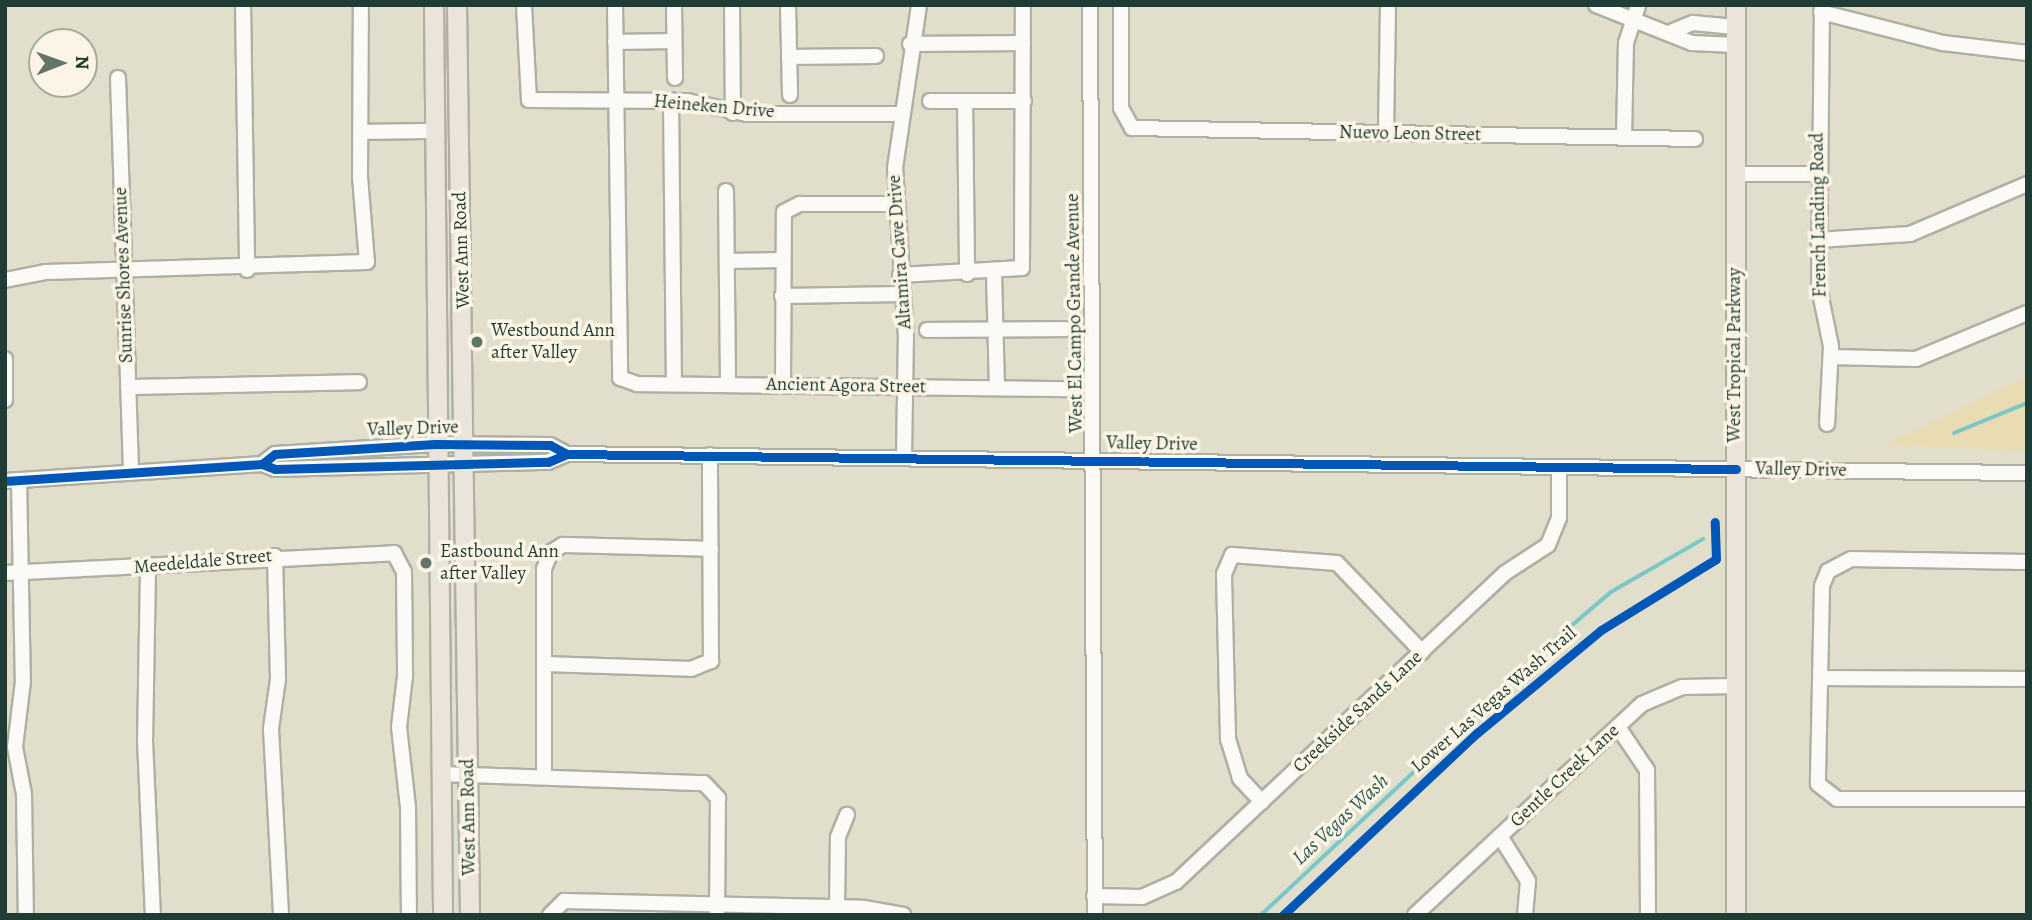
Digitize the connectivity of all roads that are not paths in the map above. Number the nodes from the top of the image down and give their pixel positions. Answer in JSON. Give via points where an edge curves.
{"nodes":[{"id":1,"x":243,"y":5,"type":"edge"},
{"id":2,"x":361,"y":5,"type":"edge"},
{"id":3,"x":434,"y":5,"type":"edge"},
{"id":4,"x":457,"y":5,"type":"edge"},
{"id":5,"x":524,"y":5,"type":"edge"},
{"id":6,"x":615,"y":5,"type":"edge"},
{"id":7,"x":674,"y":5,"type":"edge"},
{"id":8,"x":732,"y":5,"type":"edge"},
{"id":9,"x":788,"y":5,"type":"edge"},
{"id":10,"x":919,"y":5,"type":"edge"},
{"id":11,"x":1023,"y":5,"type":"edge"},
{"id":12,"x":1090,"y":5,"type":"edge"},
{"id":13,"x":1121,"y":5,"type":"edge"},
{"id":14,"x":1388,"y":5,"type":"edge"},
{"id":15,"x":1596,"y":5,"type":"edge"},
{"id":16,"x":1736,"y":5,"type":"edge"},
{"id":17,"x":1822,"y":8,"type":"edge"},
{"id":18,"x":1636,"y":12,"type":"edge"},
{"id":19,"x":1700,"y":24,"type":"junction"},
{"id":20,"x":1735,"y":27,"type":"junction"},
{"id":21,"x":1673,"y":31,"type":"junction"},
{"id":22,"x":674,"y":41,"type":"junction"},
{"id":23,"x":615,"y":42,"type":"junction"},
{"id":24,"x":1023,"y":43,"type":"junction"},
{"id":25,"x":1699,"y":43,"type":"junction"},
{"id":26,"x":910,"y":44,"type":"junction"},
{"id":27,"x":1735,"y":45,"type":"junction"},
{"id":28,"x":2027,"y":53,"type":"edge"},
{"id":29,"x":876,"y":56,"type":"dead end"},
{"id":30,"x":789,"y":57,"type":"junction"},
{"id":31,"x":459,"y":75,"type":"junction"},
{"id":32,"x":118,"y":78,"type":"dead end"},
{"id":33,"x":675,"y":78,"type":"dead end"},
{"id":34,"x":790,"y":95,"type":"dead end"},
{"id":35,"x":671,"y":100,"type":"junction"},
{"id":36,"x":930,"y":101,"type":"dead end"},
{"id":37,"x":965,"y":101,"type":"junction"},
{"id":38,"x":1024,"y":101,"type":"junction"},
{"id":39,"x":616,"y":102,"type":"junction"},
{"id":40,"x":733,"y":113,"type":"junction"},
{"id":41,"x":898,"y":114,"type":"junction"},
{"id":42,"x":436,"y":131,"type":"junction"},
{"id":43,"x":362,"y":132,"type":"junction"},
{"id":44,"x":1386,"y":133,"type":"junction"},
{"id":45,"x":1624,"y":137,"type":"junction"},
{"id":46,"x":1695,"y":139,"type":"dead end"},
{"id":47,"x":1734,"y":174,"type":"junction"},
{"id":48,"x":1818,"y":174,"type":"junction"},
{"id":49,"x":2027,"y":184,"type":"edge"},
{"id":50,"x":726,"y":191,"type":"dead end"},
{"id":51,"x":460,"y":200,"type":"junction"},
{"id":52,"x":894,"y":204,"type":"junction"},
{"id":53,"x":1818,"y":240,"type":"junction"},
{"id":54,"x":782,"y":260,"type":"junction"},
{"id":55,"x":727,"y":261,"type":"junction"},
{"id":56,"x":124,"y":268,"type":"junction"},
{"id":57,"x":247,"y":270,"type":"junction"},
{"id":58,"x":968,"y":274,"type":"junction"},
{"id":59,"x":994,"y":274,"type":"junction"},
{"id":60,"x":900,"y":275,"type":"junction"},
{"id":61,"x":5,"y":279,"type":"edge"},
{"id":62,"x":902,"y":293,"type":"junction"},
{"id":63,"x":782,"y":296,"type":"junction"},
{"id":64,"x":2027,"y":313,"type":"edge"},
{"id":65,"x":996,"y":329,"type":"junction"},
{"id":66,"x":1066,"y":329,"type":"dead end"},
{"id":67,"x":927,"y":330,"type":"dead end"},
{"id":68,"x":1831,"y":357,"type":"junction"},
{"id":69,"x":5,"y":359,"type":"edge"},
{"id":70,"x":359,"y":382,"type":"dead end"},
{"id":71,"x":674,"y":384,"type":"junction"},
{"id":72,"x":728,"y":384,"type":"junction"},
{"id":73,"x":783,"y":385,"type":"junction"},
{"id":74,"x":128,"y":387,"type":"junction"},
{"id":75,"x":905,"y":388,"type":"junction"},
{"id":76,"x":997,"y":388,"type":"junction"},
{"id":77,"x":1066,"y":389,"type":"dead end"},
{"id":78,"x":6,"y":400,"type":"edge"},
{"id":79,"x":1827,"y":424,"type":"dead end"},
{"id":80,"x":435,"y":453,"type":"junction"},
{"id":81,"x":467,"y":453,"type":"junction"},
{"id":82,"x":710,"y":455,"type":"junction"},
{"id":83,"x":904,"y":458,"type":"junction"},
{"id":84,"x":1094,"y":461,"type":"junction"},
{"id":85,"x":1559,"y":467,"type":"junction"},
{"id":86,"x":1736,"y":470,"type":"junction"},
{"id":87,"x":131,"y":473,"type":"junction"},
{"id":88,"x":2027,"y":473,"type":"edge"},
{"id":89,"x":12,"y":480,"type":"edge"},
{"id":90,"x":711,"y":549,"type":"junction"},
{"id":91,"x":275,"y":556,"type":"junction"},
{"id":92,"x":2027,"y":562,"type":"edge"},
{"id":93,"x":148,"y":570,"type":"junction"},
{"id":94,"x":20,"y":572,"type":"junction"},
{"id":95,"x":5,"y":573,"type":"edge"},
{"id":96,"x":1422,"y":652,"type":"junction"},
{"id":97,"x":544,"y":664,"type":"junction"},
{"id":98,"x":1821,"y":678,"type":"junction"},
{"id":99,"x":2027,"y":679,"type":"edge"},
{"id":100,"x":1737,"y":686,"type":"junction"},
{"id":101,"x":1618,"y":727,"type":"junction"},
{"id":102,"x":469,"y":773,"type":"junction"},
{"id":103,"x":441,"y":774,"type":"junction"},
{"id":104,"x":544,"y":776,"type":"junction"},
{"id":105,"x":2027,"y":799,"type":"edge"},
{"id":106,"x":1262,"y":802,"type":"junction"},
{"id":107,"x":847,"y":815,"type":"dead end"},
{"id":108,"x":1500,"y":836,"type":"junction"},
{"id":109,"x":1094,"y":896,"type":"junction"},
{"id":110,"x":837,"y":907,"type":"junction"},
{"id":111,"x":551,"y":911,"type":"edge"},
{"id":112,"x":717,"y":911,"type":"edge"},
{"id":113,"x":26,"y":915,"type":"edge"},
{"id":114,"x":153,"y":915,"type":"edge"},
{"id":115,"x":281,"y":915,"type":"edge"},
{"id":116,"x":409,"y":915,"type":"edge"},
{"id":117,"x":443,"y":915,"type":"edge"},
{"id":118,"x":470,"y":915,"type":"edge"},
{"id":119,"x":903,"y":915,"type":"edge"},
{"id":120,"x":1095,"y":915,"type":"edge"},
{"id":121,"x":1415,"y":915,"type":"edge"},
{"id":122,"x":1525,"y":915,"type":"edge"},
{"id":123,"x":1648,"y":915,"type":"edge"},
{"id":124,"x":1736,"y":915,"type":"edge"}],
"edges":[{"from":1,"to":57,"type":"street"},
{"from":2,"to":43,"type":"street"},
{"from":3,"to":42,"type":"main road","name":"West Ann Road"},
{"from":4,"to":31,"type":"main road","name":"West Ann Road"},
{"from":5,"to":39,"type":"street","name":"Heineken Drive","via":[[530,100]]},
{"from":6,"to":23,"type":"street"},
{"from":7,"to":22,"type":"street"},
{"from":8,"to":40,"type":"street"},
{"from":9,"to":30,"type":"street"},
{"from":10,"to":26,"type":"street","name":"Altamira Cave Drive"},
{"from":11,"to":24,"type":"street"},
{"from":12,"to":84,"type":"street","name":"West El Campo Grande Avenue"},
{"from":13,"to":44,"type":"street","name":"Nuevo Leon Street","via":[[1126,125]]},
{"from":14,"to":44,"type":"street"},
{"from":15,"to":18,"type":"street"},
{"from":16,"to":20,"type":"main road","name":"West Tropical Parkway"},
{"from":17,"to":28,"type":"street","via":[[1943,43]]},
{"from":17,"to":48,"type":"street","name":"French Landing Road"},
{"from":18,"to":21,"type":"street"},
{"from":18,"to":45,"type":"street","via":[[1625,53]]},
{"from":19,"to":20,"type":"street"},
{"from":19,"to":21,"type":"street"},
{"from":19,"to":25,"type":"street"},
{"from":20,"to":27,"type":"main road","name":"West Tropical Parkway"},
{"from":21,"to":25,"type":"street"},
{"from":22,"to":23,"type":"street"},
{"from":22,"to":33,"type":"street"},
{"from":23,"to":39,"type":"street"},
{"from":24,"to":26,"type":"street"},
{"from":24,"to":38,"type":"street"},
{"from":25,"to":27,"type":"street"},
{"from":26,"to":41,"type":"street","name":"Altamira Cave Drive"},
{"from":27,"to":47,"type":"main road","name":"West Tropical Parkway"},
{"from":29,"to":30,"type":"street"},
{"from":30,"to":34,"type":"street"},
{"from":31,"to":42,"type":"main road"},
{"from":31,"to":51,"type":"main road","name":"West Ann Road"},
{"from":32,"to":56,"type":"street","name":"Sunrise Shores Avenue"},
{"from":35,"to":39,"type":"street","name":"Heineken Drive"},
{"from":35,"to":40,"type":"street","name":"Heineken Drive"},
{"from":35,"to":71,"type":"street"},
{"from":36,"to":37,"type":"street"},
{"from":37,"to":38,"type":"street"},
{"from":37,"to":58,"type":"street"},
{"from":38,"to":59,"type":"street","via":[[1025,252],[1019,271]]},
{"from":39,"to":71,"type":"street","name":"Ancient Agora Street","via":[[619,372],[627,382]]},
{"from":40,"to":41,"type":"street","name":"Heineken Drive"},
{"from":41,"to":52,"type":"street","name":"Altamira Cave Drive"},
{"from":42,"to":43,"type":"street"},
{"from":42,"to":51,"type":"main road","via":[[446,139],[449,195]]},
{"from":42,"to":80,"type":"main road","name":"West Ann Road"},
{"from":43,"to":57,"type":"street","via":[[367,262]]},
{"from":44,"to":45,"type":"street","name":"Nuevo Leon Street"},
{"from":45,"to":46,"type":"street","name":"Nuevo Leon Street"},
{"from":47,"to":48,"type":"street"},
{"from":47,"to":86,"type":"main road","name":"West Tropical Parkway"},
{"from":48,"to":53,"type":"street","name":"French Landing Road"},
{"from":49,"to":53,"type":"street","via":[[1910,234]]},
{"from":50,"to":55,"type":"street"},
{"from":51,"to":81,"type":"main road","name":"West Ann Road"},
{"from":52,"to":54,"type":"street","via":[[800,204],[784,212]]},
{"from":52,"to":60,"type":"street","name":"Altamira Cave Drive"},
{"from":53,"to":68,"type":"street","name":"French Landing Road","via":[[1821,307]]},
{"from":54,"to":55,"type":"street"},
{"from":54,"to":63,"type":"street"},
{"from":55,"to":72,"type":"street"},
{"from":56,"to":57,"type":"street"},
{"from":56,"to":61,"type":"street"},
{"from":56,"to":74,"type":"street","name":"Sunrise Shores Avenue"},
{"from":58,"to":59,"type":"street"},
{"from":58,"to":60,"type":"street"},
{"from":59,"to":65,"type":"street"},
{"from":60,"to":62,"type":"street","name":"Altamira Cave Drive"},
{"from":62,"to":63,"type":"street"},
{"from":62,"to":75,"type":"street","name":"Altamira Cave Drive"},
{"from":63,"to":73,"type":"street"},
{"from":64,"to":68,"type":"street","via":[[1916,359]]},
{"from":65,"to":66,"type":"street"},
{"from":65,"to":67,"type":"street"},
{"from":65,"to":76,"type":"street"},
{"from":68,"to":79,"type":"street","name":"French Landing Road"},
{"from":69,"to":78,"type":"street"},
{"from":70,"to":74,"type":"street"},
{"from":71,"to":72,"type":"street","name":"Ancient Agora Street"},
{"from":72,"to":73,"type":"street","name":"Ancient Agora Street"},
{"from":73,"to":75,"type":"street","name":"Ancient Agora Street"},
{"from":74,"to":87,"type":"street","name":"Sunrise Shores Avenue"},
{"from":75,"to":76,"type":"street","name":"Ancient Agora Street"},
{"from":75,"to":83,"type":"street","name":"Altamira Cave Drive"},
{"from":76,"to":77,"type":"street","name":"Ancient Agora Street"},
{"from":80,"to":81,"type":"street","name":"Valley Drive"},
{"from":80,"to":87,"type":"street","name":"Valley Drive","via":[[275,454],[262,464]]},
{"from":80,"to":103,"type":"main road","name":"West Ann Road"},
{"from":81,"to":82,"type":"street","name":"Valley Drive","via":[[548,462],[567,454]]},
{"from":81,"to":102,"type":"main road","name":"West Ann Road"},
{"from":82,"to":83,"type":"street","name":"Valley Drive"},
{"from":82,"to":90,"type":"street"},
{"from":83,"to":84,"type":"street","name":"Valley Drive"},
{"from":84,"to":85,"type":"street","name":"Valley Drive"},
{"from":84,"to":109,"type":"street","name":"West El Campo Grande Avenue"},
{"from":85,"to":86,"type":"street","name":"Valley Drive"},
{"from":85,"to":96,"type":"street","name":"Creekside Sands Lane","via":[[1559,518],[1552,541],[1506,573]]},
{"from":86,"to":88,"type":"street","name":"Valley Drive"},
{"from":86,"to":100,"type":"main road","name":"West Tropical Parkway"},
{"from":87,"to":89,"type":"street","name":"Valley Drive"},
{"from":89,"to":94,"type":"street"},
{"from":90,"to":97,"type":"street","via":[[563,545],[550,553],[544,569]]},
{"from":90,"to":97,"type":"street","via":[[714,654],[707,666]]},
{"from":91,"to":93,"type":"street","name":"Meedeldale Street"},
{"from":91,"to":115,"type":"street","via":[[278,679],[271,729]]},
{"from":91,"to":116,"type":"street","name":"Meedeldale Street","via":[[387,549],[399,557],[404,572],[405,676],[399,727],[408,807]]},
{"from":92,"to":98,"type":"street","via":[[1851,559],[1828,571],[1822,586]]},
{"from":93,"to":94,"type":"street","name":"Meedeldale Street"},
{"from":93,"to":114,"type":"street","via":[[145,741]]},
{"from":94,"to":95,"type":"street","name":"Meedeldale Street"},
{"from":94,"to":113,"type":"street","via":[[23,681],[15,747],[24,794]]},
{"from":96,"to":106,"type":"street","name":"Creekside Sands Lane"},
{"from":96,"to":106,"type":"street","via":[[1337,563],[1232,555],[1224,574],[1228,739],[1240,778]]},
{"from":97,"to":104,"type":"street"},
{"from":98,"to":99,"type":"street"},
{"from":98,"to":105,"type":"street","via":[[1822,792],[1837,799]]},
{"from":100,"to":101,"type":"street","name":"Gentle Creek Lane","via":[[1669,690]]},
{"from":100,"to":124,"type":"main road","name":"West Tropical Parkway"},
{"from":101,"to":108,"type":"street","name":"Gentle Creek Lane"},
{"from":101,"to":123,"type":"street","via":[[1647,770]]},
{"from":102,"to":103,"type":"street"},
{"from":102,"to":104,"type":"street"},
{"from":102,"to":118,"type":"main road","name":"West Ann Road"},
{"from":103,"to":117,"type":"main road","name":"West Ann Road"},
{"from":104,"to":112,"type":"street","via":[[699,781],[713,788]]},
{"from":106,"to":109,"type":"street","name":"Creekside Sands Lane","via":[[1166,889],[1142,897]]},
{"from":107,"to":110,"type":"street","via":[[838,837]]},
{"from":108,"to":121,"type":"street","name":"Gentle Creek Lane"},
{"from":108,"to":122,"type":"street","via":[[1528,881]]},
{"from":109,"to":120,"type":"street","name":"West El Campo Grande Avenue"},
{"from":110,"to":112,"type":"street"},
{"from":110,"to":119,"type":"street"},
{"from":111,"to":112,"type":"street","via":[[564,901]]}]}
